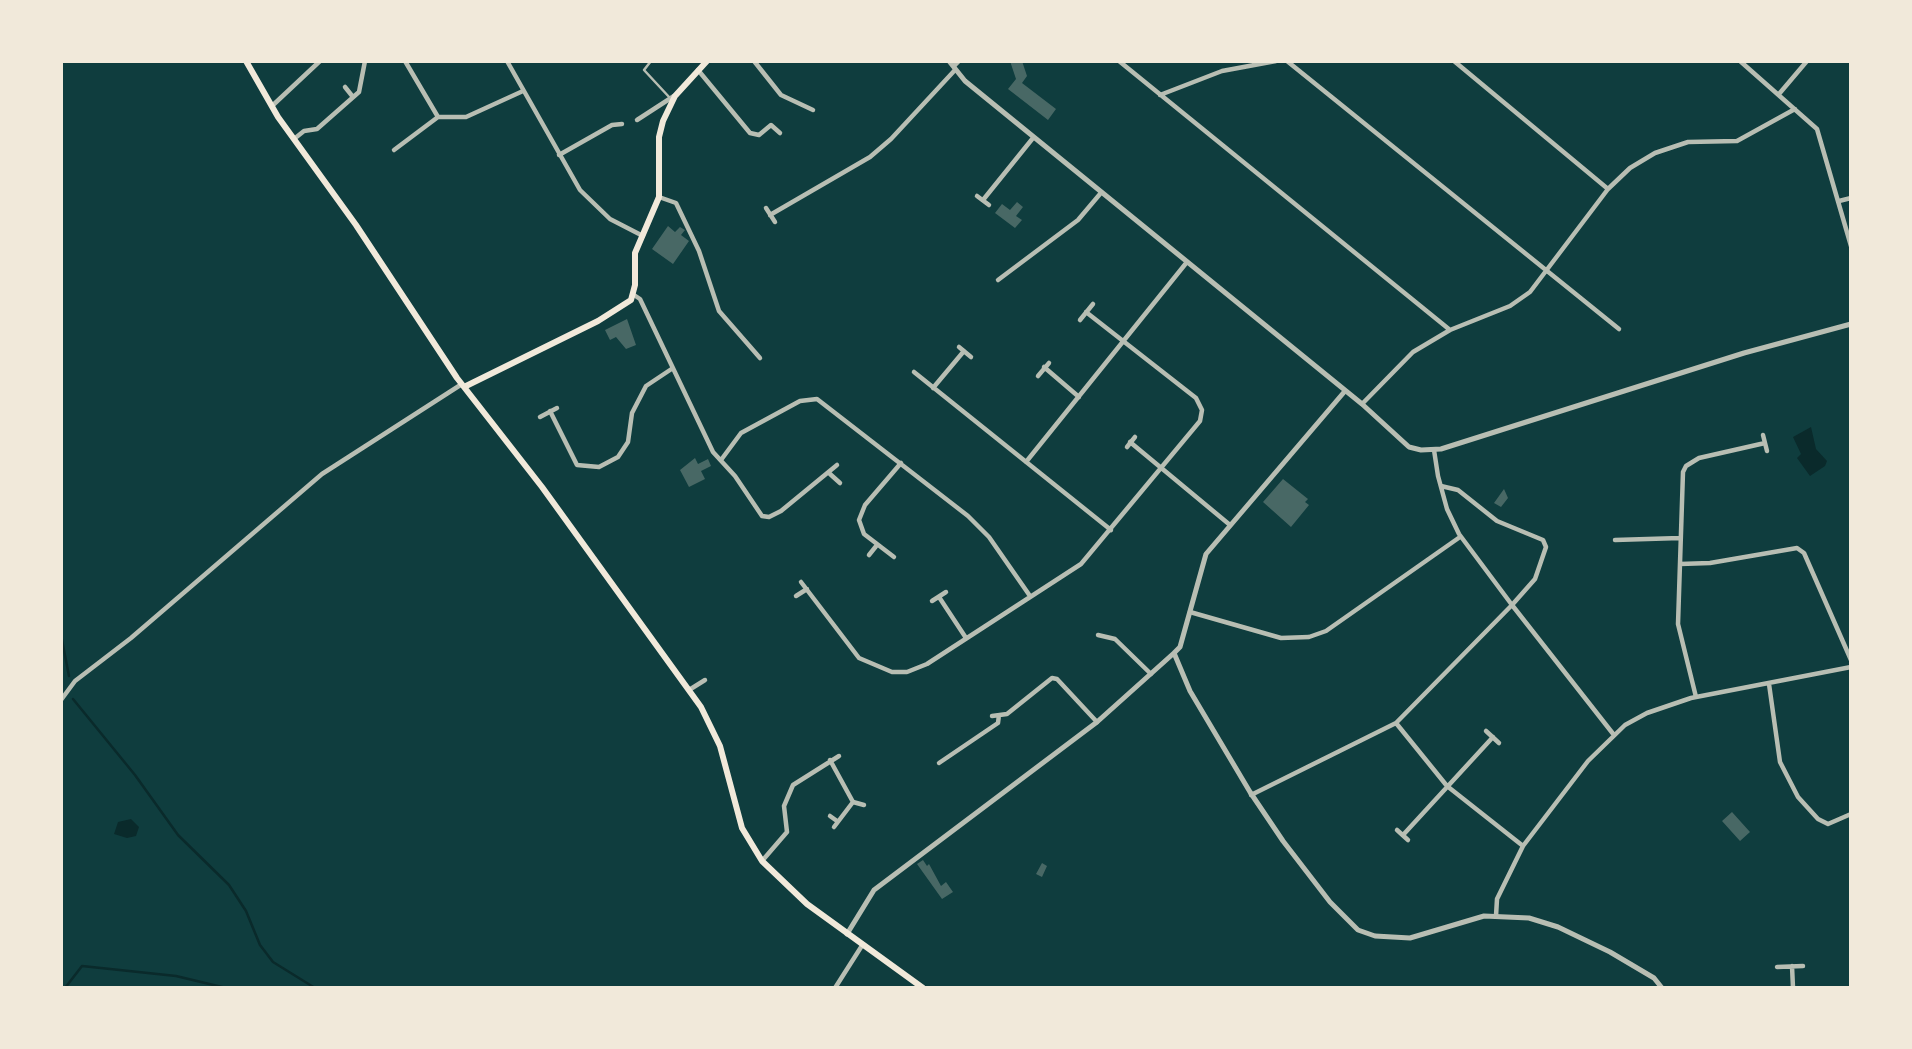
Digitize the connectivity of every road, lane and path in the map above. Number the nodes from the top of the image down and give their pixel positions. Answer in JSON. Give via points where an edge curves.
{"nodes":[{"id":1,"x":246,"y":61,"type":"edge"},
{"id":2,"x":320,"y":61,"type":"edge"},
{"id":3,"x":365,"y":61,"type":"edge"},
{"id":4,"x":405,"y":61,"type":"edge"},
{"id":5,"x":507,"y":61,"type":"edge"},
{"id":6,"x":651,"y":61,"type":"edge"},
{"id":7,"x":707,"y":61,"type":"edge"},
{"id":8,"x":754,"y":61,"type":"edge"},
{"id":9,"x":1119,"y":61,"type":"edge"},
{"id":10,"x":1276,"y":61,"type":"edge"},
{"id":11,"x":1287,"y":61,"type":"edge"},
{"id":12,"x":1454,"y":61,"type":"edge"},
{"id":13,"x":1740,"y":61,"type":"edge"},
{"id":14,"x":1807,"y":61,"type":"edge"},
{"id":15,"x":954,"y":65,"type":"edge"},
{"id":16,"x":698,"y":70,"type":"junction"},
{"id":17,"x":345,"y":88,"type":"dead end"},
{"id":18,"x":523,"y":91,"type":"junction"},
{"id":19,"x":1779,"y":94,"type":"junction"},
{"id":20,"x":1160,"y":95,"type":"junction"},
{"id":21,"x":353,"y":97,"type":"junction"},
{"id":22,"x":673,"y":97,"type":"junction"},
{"id":23,"x":271,"y":106,"type":"junction"},
{"id":24,"x":1795,"y":109,"type":"junction"},
{"id":25,"x":813,"y":110,"type":"dead end"},
{"id":26,"x":438,"y":117,"type":"junction"},
{"id":27,"x":637,"y":120,"type":"dead end"},
{"id":28,"x":622,"y":124,"type":"dead end"},
{"id":29,"x":780,"y":133,"type":"dead end"},
{"id":30,"x":1033,"y":138,"type":"junction"},
{"id":31,"x":294,"y":139,"type":"junction"},
{"id":32,"x":394,"y":150,"type":"dead end"},
{"id":33,"x":559,"y":155,"type":"junction"},
{"id":34,"x":1608,"y":189,"type":"junction"},
{"id":35,"x":1100,"y":194,"type":"junction"},
{"id":36,"x":977,"y":196,"type":"dead end"},
{"id":37,"x":659,"y":197,"type":"junction"},
{"id":38,"x":1851,"y":198,"type":"edge"},
{"id":39,"x":983,"y":200,"type":"junction"},
{"id":40,"x":1839,"y":201,"type":"junction"},
{"id":41,"x":989,"y":205,"type":"dead end"},
{"id":42,"x":766,"y":208,"type":"dead end"},
{"id":43,"x":771,"y":215,"type":"junction"},
{"id":44,"x":775,"y":222,"type":"dead end"},
{"id":45,"x":643,"y":236,"type":"junction"},
{"id":46,"x":1851,"y":246,"type":"edge"},
{"id":47,"x":1187,"y":262,"type":"junction"},
{"id":48,"x":1546,"y":272,"type":"junction"},
{"id":49,"x":998,"y":280,"type":"dead end"},
{"id":50,"x":634,"y":295,"type":"junction"},
{"id":51,"x":1093,"y":304,"type":"dead end"},
{"id":52,"x":1086,"y":312,"type":"junction"},
{"id":53,"x":1080,"y":320,"type":"dead end"},
{"id":54,"x":1851,"y":324,"type":"edge"},
{"id":55,"x":1619,"y":329,"type":"dead end"},
{"id":56,"x":1450,"y":330,"type":"junction"},
{"id":57,"x":1123,"y":341,"type":"junction"},
{"id":58,"x":959,"y":347,"type":"dead end"},
{"id":59,"x":964,"y":351,"type":"junction"},
{"id":60,"x":971,"y":357,"type":"dead end"},
{"id":61,"x":760,"y":358,"type":"dead end"},
{"id":62,"x":673,"y":368,"type":"junction"},
{"id":63,"x":914,"y":372,"type":"dead end"},
{"id":64,"x":1038,"y":376,"type":"dead end"},
{"id":65,"x":463,"y":386,"type":"junction"},
{"id":66,"x":933,"y":388,"type":"junction"},
{"id":67,"x":1345,"y":391,"type":"junction"},
{"id":68,"x":1079,"y":397,"type":"junction"},
{"id":69,"x":1362,"y":404,"type":"junction"},
{"id":70,"x":556,"y":408,"type":"dead end"},
{"id":71,"x":550,"y":411,"type":"junction"},
{"id":72,"x":540,"y":417,"type":"dead end"},
{"id":73,"x":1763,"y":435,"type":"dead end"},
{"id":74,"x":1135,"y":436,"type":"dead end"},
{"id":75,"x":1765,"y":443,"type":"junction"},
{"id":76,"x":1434,"y":450,"type":"junction"},
{"id":77,"x":1767,"y":451,"type":"dead end"},
{"id":78,"x":721,"y":460,"type":"junction"},
{"id":79,"x":1026,"y":462,"type":"junction"},
{"id":80,"x":901,"y":463,"type":"junction"},
{"id":81,"x":836,"y":465,"type":"dead end"},
{"id":82,"x":1163,"y":469,"type":"junction"},
{"id":83,"x":830,"y":474,"type":"junction"},
{"id":84,"x":840,"y":483,"type":"dead end"},
{"id":85,"x":1440,"y":486,"type":"junction"},
{"id":86,"x":1230,"y":525,"type":"junction"},
{"id":87,"x":1111,"y":530,"type":"junction"},
{"id":88,"x":1460,"y":537,"type":"junction"},
{"id":89,"x":1681,"y":538,"type":"junction"},
{"id":90,"x":1615,"y":540,"type":"dead end"},
{"id":91,"x":877,"y":545,"type":"junction"},
{"id":92,"x":869,"y":555,"type":"dead end"},
{"id":93,"x":894,"y":557,"type":"dead end"},
{"id":94,"x":1680,"y":565,"type":"junction"},
{"id":95,"x":801,"y":582,"type":"dead end"},
{"id":96,"x":807,"y":589,"type":"junction"},
{"id":97,"x":947,"y":592,"type":"dead end"},
{"id":98,"x":796,"y":596,"type":"dead end"},
{"id":99,"x":1030,"y":596,"type":"junction"},
{"id":100,"x":939,"y":597,"type":"junction"},
{"id":101,"x":932,"y":601,"type":"dead end"},
{"id":102,"x":1512,"y":605,"type":"junction"},
{"id":103,"x":1191,"y":612,"type":"junction"},
{"id":104,"x":1098,"y":635,"type":"dead end"},
{"id":105,"x":966,"y":638,"type":"junction"},
{"id":106,"x":1174,"y":653,"type":"junction"},
{"id":107,"x":1851,"y":660,"type":"edge"},
{"id":108,"x":1851,"y":667,"type":"edge"},
{"id":109,"x":1151,"y":674,"type":"junction"},
{"id":110,"x":705,"y":680,"type":"dead end"},
{"id":111,"x":1769,"y":684,"type":"junction"},
{"id":112,"x":689,"y":690,"type":"junction"},
{"id":113,"x":1696,"y":697,"type":"junction"},
{"id":114,"x":61,"y":700,"type":"edge"},
{"id":115,"x":999,"y":715,"type":"junction"},
{"id":116,"x":992,"y":716,"type":"dead end"},
{"id":117,"x":1097,"y":722,"type":"junction"},
{"id":118,"x":1396,"y":723,"type":"junction"},
{"id":119,"x":1486,"y":731,"type":"dead end"},
{"id":120,"x":1614,"y":735,"type":"junction"},
{"id":121,"x":1493,"y":737,"type":"junction"},
{"id":122,"x":1499,"y":743,"type":"dead end"},
{"id":123,"x":839,"y":756,"type":"dead end"},
{"id":124,"x":830,"y":760,"type":"junction"},
{"id":125,"x":939,"y":763,"type":"dead end"},
{"id":126,"x":1447,"y":786,"type":"junction"},
{"id":127,"x":1251,"y":795,"type":"junction"},
{"id":128,"x":853,"y":802,"type":"junction"},
{"id":129,"x":863,"y":805,"type":"dead end"},
{"id":130,"x":1851,"y":814,"type":"edge"},
{"id":131,"x":830,"y":816,"type":"dead end"},
{"id":132,"x":1397,"y":830,"type":"dead end"},
{"id":133,"x":1403,"y":835,"type":"junction"},
{"id":134,"x":1408,"y":841,"type":"dead end"},
{"id":135,"x":1523,"y":846,"type":"junction"},
{"id":136,"x":762,"y":861,"type":"junction"},
{"id":137,"x":1496,"y":916,"type":"junction"},
{"id":138,"x":847,"y":934,"type":"junction"},
{"id":139,"x":863,"y":944,"type":"junction"},
{"id":140,"x":1803,"y":965,"type":"dead end"},
{"id":141,"x":1792,"y":966,"type":"junction"},
{"id":142,"x":1777,"y":967,"type":"dead end"},
{"id":143,"x":835,"y":988,"type":"edge"},
{"id":144,"x":923,"y":988,"type":"edge"},
{"id":145,"x":1662,"y":988,"type":"edge"},
{"id":146,"x":1793,"y":988,"type":"edge"}],
"edges":[{"from":1,"to":23,"type":"main road"},
{"from":2,"to":23,"type":"street"},
{"from":3,"to":21,"type":"street","via":[[359,92]]},
{"from":4,"to":26,"type":"street"},
{"from":5,"to":18,"type":"street"},
{"from":6,"to":22,"type":"lane","via":[[644,70]]},
{"from":7,"to":16,"type":"main road"},
{"from":8,"to":25,"type":"street","via":[[780,95]]},
{"from":9,"to":20,"type":"street"},
{"from":10,"to":20,"type":"street","via":[[1222,71]]},
{"from":11,"to":48,"type":"street"},
{"from":12,"to":34,"type":"street"},
{"from":13,"to":19,"type":"street"},
{"from":14,"to":19,"type":"street"},
{"from":15,"to":30,"type":"street"},
{"from":15,"to":43,"type":"street","via":[[914,115],[870,156]]},
{"from":16,"to":22,"type":"main road"},
{"from":16,"to":29,"type":"street","via":[[750,133],[759,135],[771,125]]},
{"from":17,"to":21,"type":"street"},
{"from":18,"to":26,"type":"street","via":[[466,117]]},
{"from":18,"to":33,"type":"street"},
{"from":19,"to":24,"type":"street"},
{"from":20,"to":56,"type":"street"},
{"from":21,"to":31,"type":"street","via":[[317,129]]},
{"from":22,"to":27,"type":"street"},
{"from":22,"to":37,"type":"main road","via":[[659,137]]},
{"from":23,"to":31,"type":"main road"},
{"from":24,"to":34,"type":"street","via":[[1737,141],[1700,140],[1655,153]]},
{"from":24,"to":40,"type":"street","via":[[1822,137]]},
{"from":26,"to":32,"type":"street"},
{"from":28,"to":33,"type":"street","via":[[612,125]]},
{"from":30,"to":35,"type":"street"},
{"from":30,"to":39,"type":"street"},
{"from":31,"to":65,"type":"main road"},
{"from":33,"to":45,"type":"street","via":[[594,205]]},
{"from":34,"to":48,"type":"street"},
{"from":35,"to":47,"type":"street"},
{"from":35,"to":49,"type":"street","via":[[1078,220]]},
{"from":36,"to":39,"type":"street"},
{"from":37,"to":45,"type":"main road"},
{"from":37,"to":61,"type":"street","via":[[676,203],[699,251],[719,311]]},
{"from":38,"to":40,"type":"street"},
{"from":39,"to":41,"type":"street"},
{"from":40,"to":46,"type":"street"},
{"from":42,"to":43,"type":"street"},
{"from":43,"to":44,"type":"street"},
{"from":45,"to":50,"type":"main road","via":[[635,253]]},
{"from":47,"to":57,"type":"street"},
{"from":47,"to":67,"type":"street"},
{"from":48,"to":55,"type":"street"},
{"from":48,"to":56,"type":"street","via":[[1520,300]]},
{"from":50,"to":62,"type":"street"},
{"from":50,"to":65,"type":"main road","via":[[627,305]]},
{"from":51,"to":52,"type":"street"},
{"from":52,"to":53,"type":"street"},
{"from":52,"to":57,"type":"street"},
{"from":54,"to":76,"type":"street"},
{"from":56,"to":69,"type":"street","via":[[1413,352]]},
{"from":57,"to":68,"type":"street"},
{"from":57,"to":82,"type":"street","via":[[1196,398],[1202,410],[1200,421]]},
{"from":58,"to":59,"type":"street"},
{"from":59,"to":60,"type":"street"},
{"from":59,"to":66,"type":"street"},
{"from":62,"to":71,"type":"street","via":[[646,386],[632,413],[628,442],[610,464],[588,468],[577,464]]},
{"from":62,"to":78,"type":"street"},
{"from":63,"to":66,"type":"street"},
{"from":64,"to":68,"type":"street","via":[[1046,365]]},
{"from":65,"to":112,"type":"main road"},
{"from":65,"to":114,"type":"street","via":[[322,474],[84,673]]},
{"from":66,"to":79,"type":"street"},
{"from":67,"to":69,"type":"street"},
{"from":67,"to":86,"type":"street"},
{"from":68,"to":79,"type":"street"},
{"from":69,"to":76,"type":"street","via":[[1409,447]]},
{"from":70,"to":71,"type":"street"},
{"from":71,"to":72,"type":"street"},
{"from":73,"to":75,"type":"street"},
{"from":74,"to":82,"type":"street","via":[[1129,444]]},
{"from":75,"to":77,"type":"street"},
{"from":75,"to":89,"type":"street","via":[[1699,458],[1686,466]]},
{"from":76,"to":85,"type":"street"},
{"from":78,"to":80,"type":"street","via":[[741,433],[800,401],[817,399]]},
{"from":78,"to":83,"type":"street","via":[[757,512],[769,517]]},
{"from":79,"to":87,"type":"street"},
{"from":80,"to":91,"type":"street","via":[[865,505],[859,520],[864,534]]},
{"from":80,"to":99,"type":"street","via":[[979,526]]},
{"from":81,"to":83,"type":"street"},
{"from":82,"to":86,"type":"street"},
{"from":82,"to":87,"type":"street"},
{"from":83,"to":84,"type":"street"},
{"from":85,"to":88,"type":"street"},
{"from":85,"to":102,"type":"street","via":[[1458,490],[1497,522],[1543,540],[1546,547],[1535,579]]},
{"from":86,"to":103,"type":"street","via":[[1206,554]]},
{"from":87,"to":99,"type":"street","via":[[1081,565]]},
{"from":88,"to":102,"type":"street"},
{"from":88,"to":103,"type":"street","via":[[1326,631],[1309,638],[1281,638]]},
{"from":89,"to":90,"type":"street"},
{"from":89,"to":94,"type":"street"},
{"from":91,"to":92,"type":"street"},
{"from":91,"to":93,"type":"street"},
{"from":94,"to":107,"type":"street","via":[[1797,548],[1804,553]]},
{"from":94,"to":113,"type":"street","via":[[1678,624]]},
{"from":95,"to":96,"type":"street"},
{"from":96,"to":98,"type":"street"},
{"from":96,"to":105,"type":"street","via":[[859,658],[892,673],[914,670]]},
{"from":97,"to":100,"type":"street"},
{"from":99,"to":105,"type":"street"},
{"from":100,"to":101,"type":"street"},
{"from":100,"to":105,"type":"street"},
{"from":102,"to":118,"type":"street"},
{"from":102,"to":120,"type":"street"},
{"from":103,"to":106,"type":"street"},
{"from":104,"to":109,"type":"street","via":[[1115,639]]},
{"from":106,"to":109,"type":"street"},
{"from":106,"to":127,"type":"street","via":[[1190,691]]},
{"from":108,"to":111,"type":"street"},
{"from":109,"to":117,"type":"street"},
{"from":110,"to":112,"type":"street"},
{"from":111,"to":113,"type":"street"},
{"from":111,"to":130,"type":"street","via":[[1780,762],[1798,797],[1828,824]]},
{"from":112,"to":136,"type":"main road","via":[[714,730],[742,828]]},
{"from":113,"to":120,"type":"street","via":[[1647,713]]},
{"from":115,"to":116,"type":"street"},
{"from":115,"to":117,"type":"street","via":[[1007,714],[1052,678]]},
{"from":115,"to":125,"type":"street","via":[[998,723]]},
{"from":117,"to":138,"type":"street","via":[[874,890]]},
{"from":118,"to":126,"type":"street"},
{"from":118,"to":127,"type":"street"},
{"from":119,"to":121,"type":"street"},
{"from":120,"to":135,"type":"street","via":[[1588,761]]},
{"from":121,"to":122,"type":"street"},
{"from":121,"to":126,"type":"street"},
{"from":123,"to":124,"type":"street"},
{"from":124,"to":128,"type":"street"},
{"from":124,"to":136,"type":"street","via":[[793,785],[784,806],[787,832]]},
{"from":126,"to":133,"type":"street"},
{"from":126,"to":135,"type":"street"},
{"from":127,"to":137,"type":"street","via":[[1329,902],[1358,930],[1410,938],[1462,920]]},
{"from":128,"to":129,"type":"street"},
{"from":128,"to":131,"type":"street","via":[[835,824]]},
{"from":132,"to":133,"type":"street"},
{"from":133,"to":134,"type":"street"},
{"from":135,"to":137,"type":"street","via":[[1497,899]]},
{"from":136,"to":138,"type":"main road"},
{"from":137,"to":145,"type":"street","via":[[1529,918],[1558,927],[1635,965]]},
{"from":138,"to":139,"type":"main road"},
{"from":139,"to":143,"type":"street"},
{"from":139,"to":144,"type":"main road"},
{"from":140,"to":141,"type":"street"},
{"from":141,"to":142,"type":"street"},
{"from":141,"to":146,"type":"street"}]}
